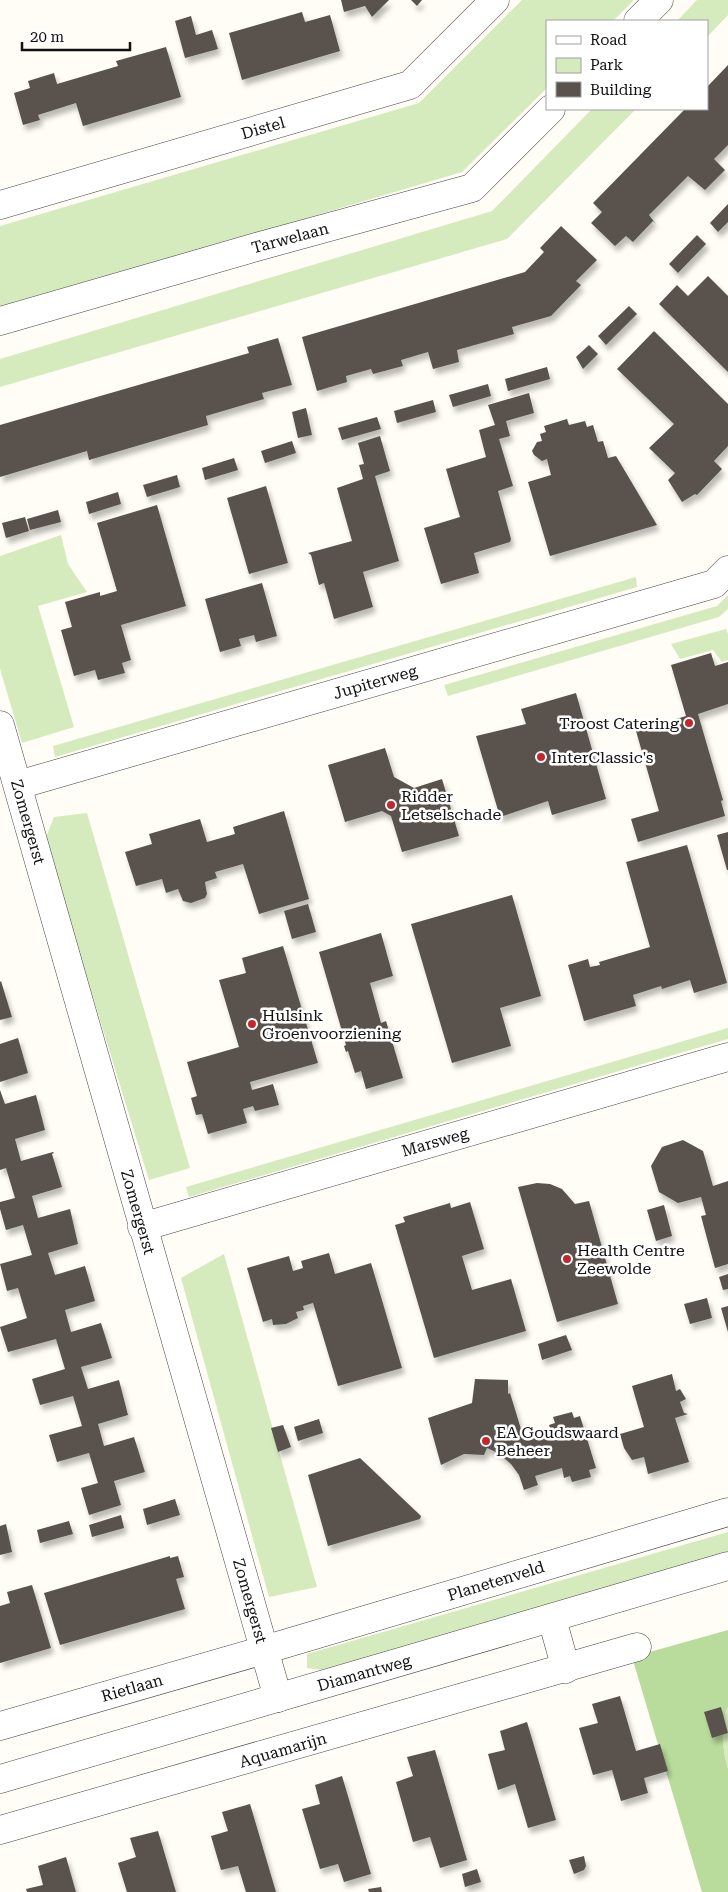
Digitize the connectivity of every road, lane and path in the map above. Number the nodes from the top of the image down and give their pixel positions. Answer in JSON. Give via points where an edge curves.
{"nodes":[{"id":1,"x":495,"y":0,"type":"edge"},
{"id":2,"x":659,"y":0,"type":"edge"},
{"id":3,"x":639,"y":20,"type":"edge"},
{"id":4,"x":550,"y":110,"type":"edge"},
{"id":5,"x":0,"y":206,"type":"edge"},
{"id":6,"x":0,"y":321,"type":"edge"},
{"id":7,"x":728,"y":570,"type":"edge"},
{"id":8,"x":0,"y":725,"type":"edge"},
{"id":9,"x":18,"y":785,"type":"junction"},
{"id":10,"x":728,"y":1057,"type":"edge"},
{"id":11,"x":142,"y":1227,"type":"junction"},
{"id":12,"x":728,"y":1512,"type":"edge"},
{"id":13,"x":728,"y":1566,"type":"edge"},
{"id":14,"x":552,"y":1619,"type":"junction"},
{"id":15,"x":638,"y":1647,"type":"dead end"},
{"id":16,"x":264,"y":1650,"type":"junction"},
{"id":17,"x":566,"y":1669,"type":"junction"},
{"id":18,"x":278,"y":1698,"type":"junction"},
{"id":19,"x":0,"y":1726,"type":"edge"},
{"id":20,"x":0,"y":1779,"type":"edge"},
{"id":21,"x":0,"y":1830,"type":"edge"}],
"edges":[{"from":1,"to":5,"type":"street","name":"Distel","via":[[410,85]]},
{"from":2,"to":3,"type":"street"},
{"from":4,"to":6,"type":"street","name":"Tarwelaan","via":[[472,188]]},
{"from":7,"to":9,"type":"street","name":"Jupiterweg","via":[[714,584]]},
{"from":8,"to":9,"type":"street","name":"Zomergerst"},
{"from":9,"to":11,"type":"street","name":"Zomergerst"},
{"from":10,"to":11,"type":"street","name":"Marsweg"},
{"from":11,"to":16,"type":"street","name":"Zomergerst"},
{"from":12,"to":16,"type":"street","name":"Planetenveld"},
{"from":13,"to":14,"type":"street","name":"Diamantweg"},
{"from":14,"to":17,"type":"street"},
{"from":14,"to":18,"type":"street","name":"Diamantweg"},
{"from":15,"to":17,"type":"street","name":"Aquamarijn"},
{"from":16,"to":18,"type":"street","name":"Zomergerst"},
{"from":16,"to":19,"type":"street","name":"Rietlaan"},
{"from":17,"to":21,"type":"street","name":"Aquamarijn"},
{"from":18,"to":20,"type":"street","name":"Diamantweg"}]}
